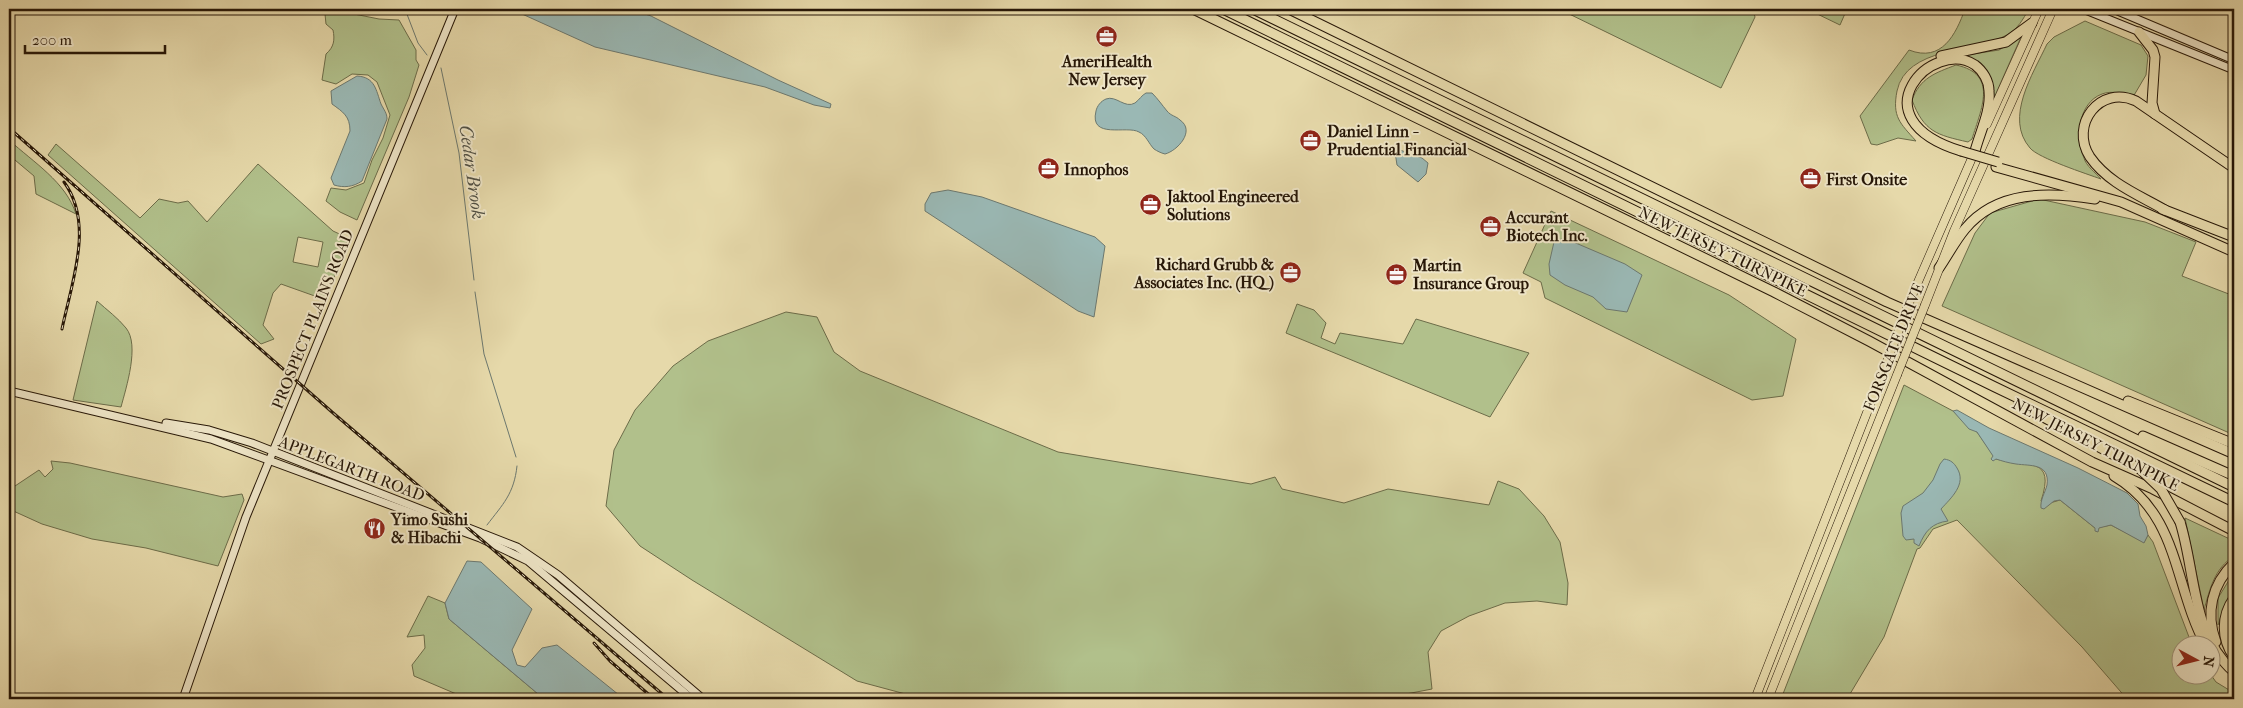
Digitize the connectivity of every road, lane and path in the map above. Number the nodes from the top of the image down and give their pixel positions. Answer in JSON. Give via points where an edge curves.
{"nodes":[{"id":1,"x":455,"y":9,"type":"edge"},
{"id":2,"x":1193,"y":9,"type":"edge"},
{"id":3,"x":1223,"y":9,"type":"edge"},
{"id":4,"x":1252,"y":9,"type":"edge"},
{"id":5,"x":1289,"y":9,"type":"edge"},
{"id":6,"x":2039,"y":9,"type":"edge"},
{"id":7,"x":2061,"y":9,"type":"edge"},
{"id":8,"x":2083,"y":9,"type":"edge"},
{"id":9,"x":2114,"y":9,"type":"edge"},
{"id":10,"x":2053,"y":11,"type":"edge"},
{"id":11,"x":2032,"y":23,"type":"junction"},
{"id":12,"x":2139,"y":32,"type":"junction"},
{"id":13,"x":2234,"y":60,"type":"edge"},
{"id":14,"x":2234,"y":70,"type":"edge"},
{"id":15,"x":2155,"y":114,"type":"junction"},
{"id":16,"x":1975,"y":151,"type":"junction"},
{"id":17,"x":1960,"y":153,"type":"junction"},
{"id":18,"x":1997,"y":164,"type":"junction"},
{"id":19,"x":2234,"y":168,"type":"edge"},
{"id":20,"x":2137,"y":209,"type":"junction"},
{"id":21,"x":2165,"y":210,"type":"junction"},
{"id":22,"x":2234,"y":237,"type":"edge"},
{"id":23,"x":2234,"y":252,"type":"edge"},
{"id":24,"x":1939,"y":268,"type":"junction"},
{"id":25,"x":1923,"y":318,"type":"junction"},
{"id":26,"x":2018,"y":380,"type":"junction"},
{"id":27,"x":1995,"y":387,"type":"junction"},
{"id":28,"x":9,"y":391,"type":"edge"},
{"id":29,"x":84,"y":409,"type":"junction"},
{"id":30,"x":2234,"y":444,"type":"edge"},
{"id":31,"x":273,"y":451,"type":"junction"},
{"id":32,"x":2234,"y":454,"type":"edge"},
{"id":33,"x":269,"y":459,"type":"junction"},
{"id":34,"x":2092,"y":462,"type":"junction"},
{"id":35,"x":2234,"y":476,"type":"edge"},
{"id":36,"x":2234,"y":487,"type":"edge"},
{"id":37,"x":2234,"y":502,"type":"edge"},
{"id":38,"x":2234,"y":531,"type":"edge"},
{"id":39,"x":2234,"y":563,"type":"edge"},
{"id":40,"x":2234,"y":598,"type":"edge"},
{"id":41,"x":2201,"y":636,"type":"edge"},
{"id":42,"x":2234,"y":657,"type":"edge"},
{"id":43,"x":2220,"y":664,"type":"edge"},
{"id":44,"x":2234,"y":665,"type":"edge"},
{"id":45,"x":2234,"y":674,"type":"edge"},
{"id":46,"x":183,"y":699,"type":"edge"},
{"id":47,"x":692,"y":699,"type":"edge"},
{"id":48,"x":703,"y":699,"type":"edge"},
{"id":49,"x":1755,"y":699,"type":"edge"},
{"id":50,"x":1768,"y":699,"type":"edge"}],
"edges":[{"from":1,"to":31,"type":"main road","name":"PROSPECT PLAINS ROAD"},
{"from":2,"to":34,"type":"highway","name":"NEW JERSEY TURNPIKE","via":[[1799,305]]},
{"from":3,"to":27,"type":"highway","name":"NEW JERSEY TURNPIKE"},
{"from":4,"to":26,"type":"highway","name":"NEW JERSEY TURNPIKE"},
{"from":5,"to":25,"type":"highway","name":"NEW JERSEY TURNPIKE"},
{"from":6,"to":11,"type":"main road","name":"FORSGATE DRIVE"},
{"from":7,"to":10,"type":"main road"},
{"from":8,"to":12,"type":"main road"},
{"from":9,"to":13,"type":"main road"},
{"from":10,"to":24,"type":"main road","name":"FORSGATE DRIVE"},
{"from":11,"to":16,"type":"main road","name":"FORSGATE DRIVE"},
{"from":11,"to":17,"type":"highway","via":[[2006,42],[1935,58],[1919,69],[1904,88],[1901,105],[1910,127],[1929,143]]},
{"from":12,"to":14,"type":"main road"},
{"from":12,"to":15,"type":"highway","via":[[2155,56],[2152,103]]},
{"from":15,"to":19,"type":"highway"},
{"from":15,"to":21,"type":"highway","via":[[2127,98],[2104,100],[2088,114],[2083,136],[2090,157],[2102,171]]},
{"from":16,"to":17,"type":"highway","via":[[1989,102],[1988,84],[1977,67],[1955,59],[1924,72],[1910,88],[1907,102],[1910,116],[1924,133]]},
{"from":16,"to":49,"type":"main road","name":"FORSGATE DRIVE","bridge":true,"via":[[1911,298]]},
{"from":17,"to":18,"type":"highway"},
{"from":18,"to":20,"type":"highway"},
{"from":18,"to":21,"type":"highway"},
{"from":20,"to":23,"type":"highway"},
{"from":20,"to":24,"type":"highway","via":[[2069,196],[2008,200],[1969,224]]},
{"from":21,"to":22,"type":"highway"},
{"from":24,"to":50,"type":"main road","name":"FORSGATE DRIVE","bridge":true},
{"from":25,"to":30,"type":"highway"},
{"from":25,"to":32,"type":"highway","name":"NEW JERSEY TURNPIKE"},
{"from":26,"to":35,"type":"highway"},
{"from":26,"to":36,"type":"highway","name":"NEW JERSEY TURNPIKE"},
{"from":27,"to":37,"type":"highway","name":"NEW JERSEY TURNPIKE"},
{"from":27,"to":45,"type":"highway","bridge":true,"via":[[1998,392],[2052,423],[2140,469],[2161,489],[2180,522],[2206,632],[2216,652]]},
{"from":28,"to":29,"type":"main road","name":"APPLEGARTH ROAD"},
{"from":29,"to":31,"type":"main road","name":"APPLEGARTH ROAD","via":[[209,430]]},
{"from":29,"to":33,"type":"main road","name":"APPLEGARTH ROAD","via":[[211,439]]},
{"from":31,"to":33,"type":"main road","name":"PROSPECT PLAINS ROAD"},
{"from":31,"to":48,"type":"main road","name":"APPLEGARTH ROAD","via":[[517,547],[558,575]]},
{"from":33,"to":46,"type":"main road","name":"PROSPECT PLAINS ROAD"},
{"from":33,"to":47,"type":"main road","name":"APPLEGARTH ROAD","via":[[480,538],[528,561]]},
{"from":34,"to":38,"type":"highway","name":"NEW JERSEY TURNPIKE"},
{"from":34,"to":41,"type":"highway","via":[[2131,488],[2157,516],[2168,537]]},
{"from":39,"to":44,"type":"highway","via":[[2216,588],[2210,614],[2216,642]]},
{"from":40,"to":42,"type":"highway","via":[[2224,627],[2226,644]]},
{"from":43,"to":45,"type":"highway"}]}
